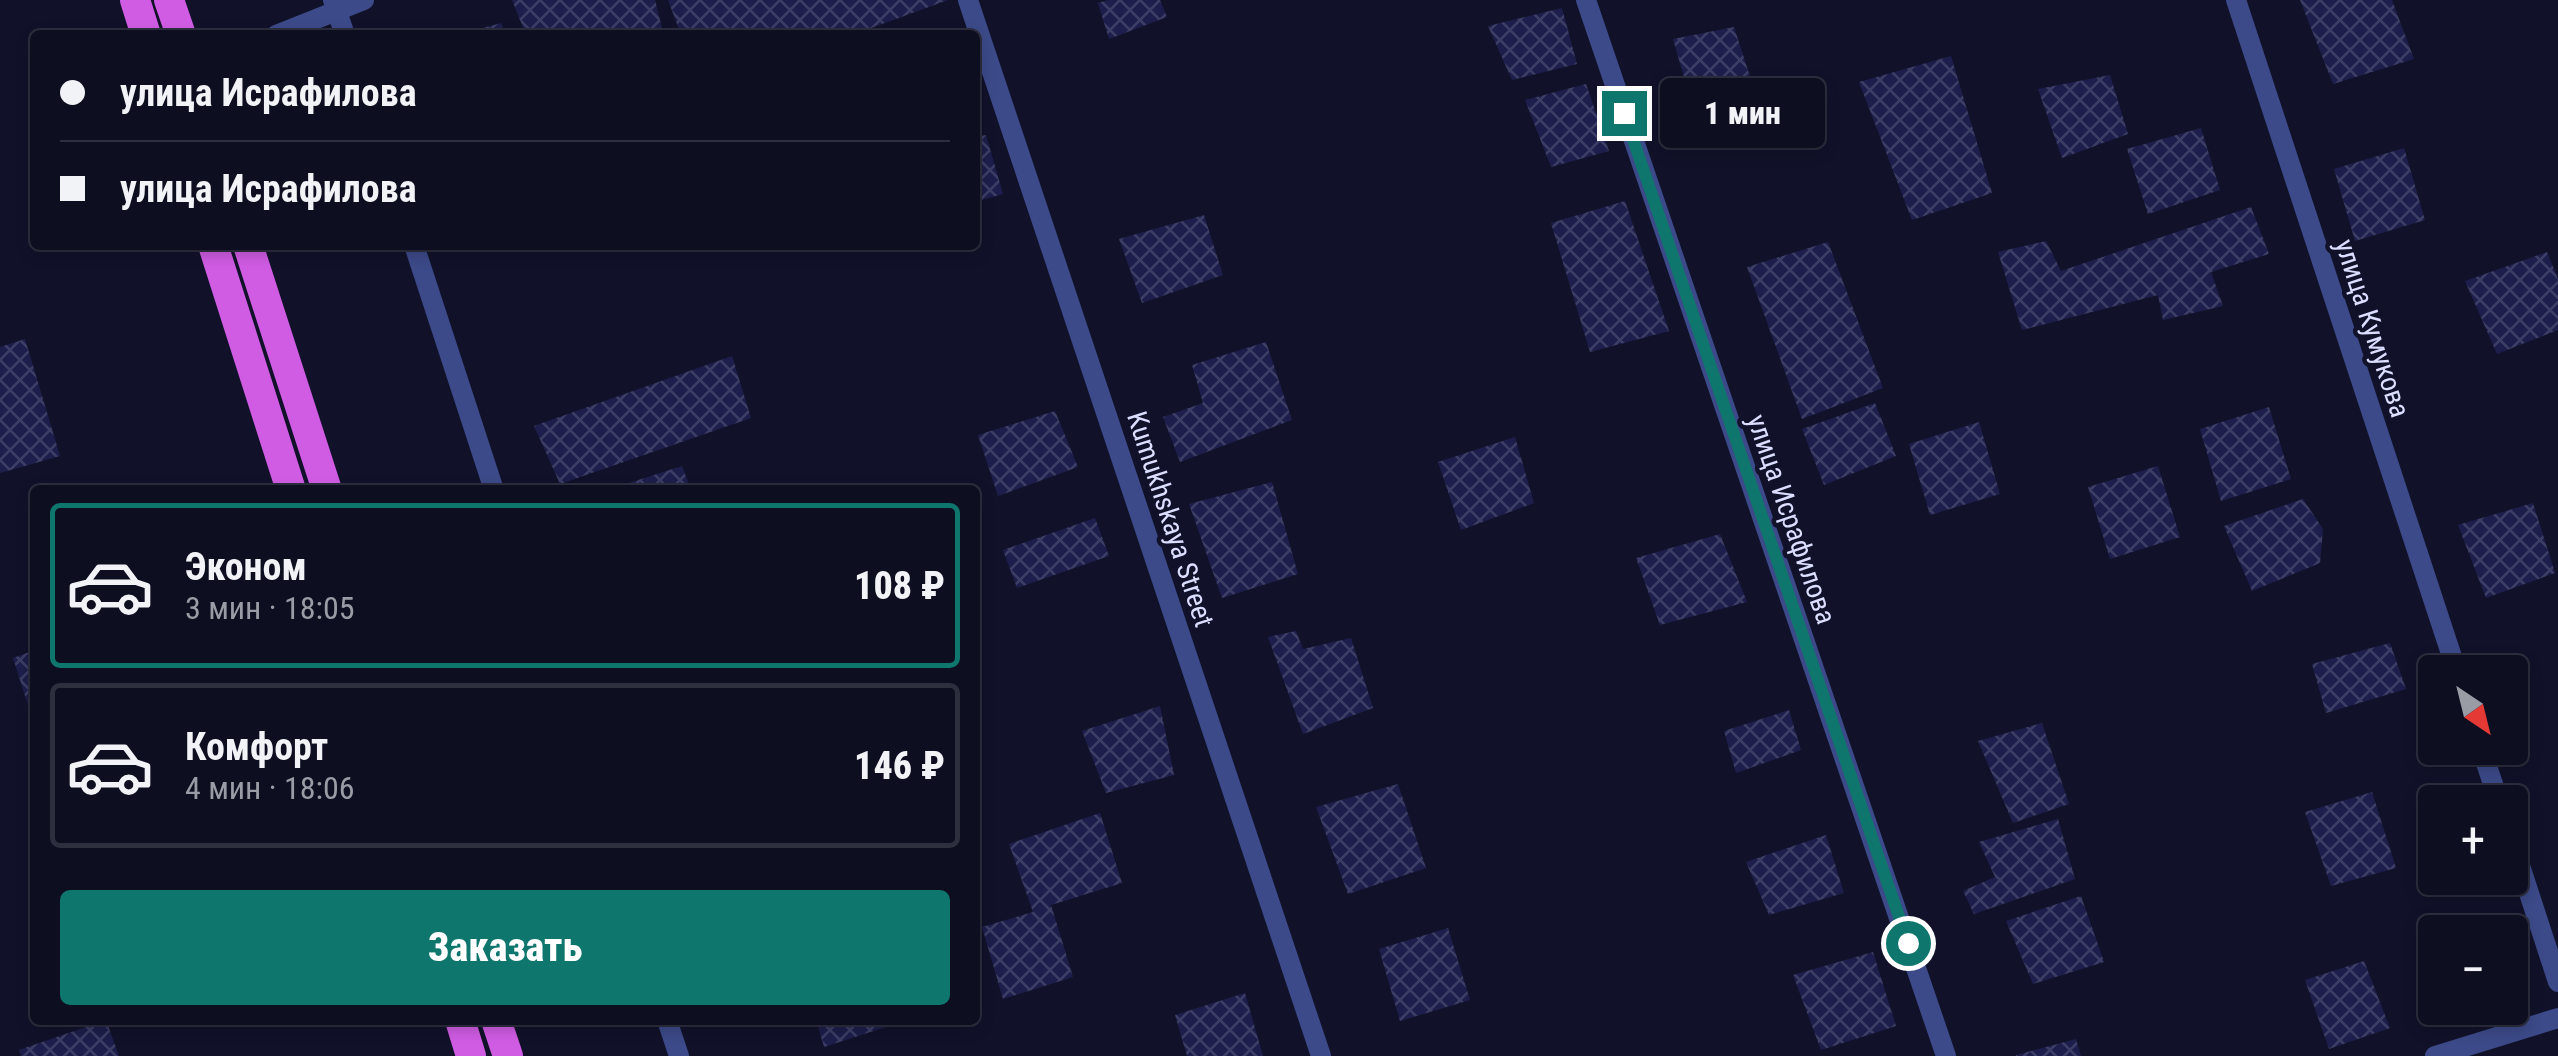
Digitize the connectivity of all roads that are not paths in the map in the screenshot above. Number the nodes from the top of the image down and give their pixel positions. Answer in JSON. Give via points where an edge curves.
{"nodes":[{"id":1,"x":134,"y":0,"type":"edge"},
{"id":2,"x":170,"y":0,"type":"edge"},
{"id":3,"x":364,"y":0,"type":"edge"},
{"id":4,"x":968,"y":0,"type":"edge"},
{"id":5,"x":1586,"y":0,"type":"edge"},
{"id":6,"x":2236,"y":0,"type":"edge"},
{"id":7,"x":335,"y":5,"type":"edge"},
{"id":8,"x":144,"y":30,"type":"edge"},
{"id":9,"x":179,"y":30,"type":"edge"},
{"id":10,"x":286,"y":30,"type":"edge"},
{"id":11,"x":343,"y":30,"type":"edge"},
{"id":12,"x":978,"y":30,"type":"edge"},
{"id":13,"x":980,"y":36,"type":"edge"},
{"id":14,"x":215,"y":250,"type":"edge"},
{"id":15,"x":250,"y":250,"type":"edge"},
{"id":16,"x":416,"y":250,"type":"edge"},
{"id":17,"x":289,"y":485,"type":"edge"},
{"id":18,"x":324,"y":485,"type":"edge"},
{"id":19,"x":492,"y":485,"type":"edge"},
{"id":20,"x":2451,"y":655,"type":"edge"},
{"id":21,"x":2528,"y":890,"type":"edge"},
{"id":22,"x":2558,"y":982,"type":"edge"},
{"id":23,"x":2558,"y":1018,"type":"edge"},
{"id":24,"x":462,"y":1025,"type":"edge"},
{"id":25,"x":498,"y":1025,"type":"edge"},
{"id":26,"x":670,"y":1025,"type":"edge"},
{"id":27,"x":472,"y":1056,"type":"edge"},
{"id":28,"x":508,"y":1056,"type":"edge"},
{"id":29,"x":679,"y":1056,"type":"edge"},
{"id":30,"x":1321,"y":1056,"type":"edge"},
{"id":31,"x":1946,"y":1056,"type":"edge"},
{"id":32,"x":2435,"y":1056,"type":"edge"}],
"edges":[{"from":1,"to":8,"type":"highway"},
{"from":2,"to":9,"type":"highway"},
{"from":3,"to":7,"type":"street"},
{"from":4,"to":12,"type":"street","name":"Kumukhskaya Street"},
{"from":5,"to":31,"type":"street","name":"улица Исрафилова"},
{"from":6,"to":20,"type":"street","name":"улица Кумукова"},
{"from":7,"to":10,"type":"street"},
{"from":7,"to":11,"type":"street"},
{"from":13,"to":30,"type":"street","name":"Kumukhskaya Street"},
{"from":14,"to":17,"type":"highway"},
{"from":15,"to":18,"type":"highway"},
{"from":16,"to":19,"type":"street"},
{"from":21,"to":22,"type":"street"},
{"from":23,"to":32,"type":"street"},
{"from":24,"to":27,"type":"highway"},
{"from":25,"to":28,"type":"highway"},
{"from":26,"to":29,"type":"street"}]}
